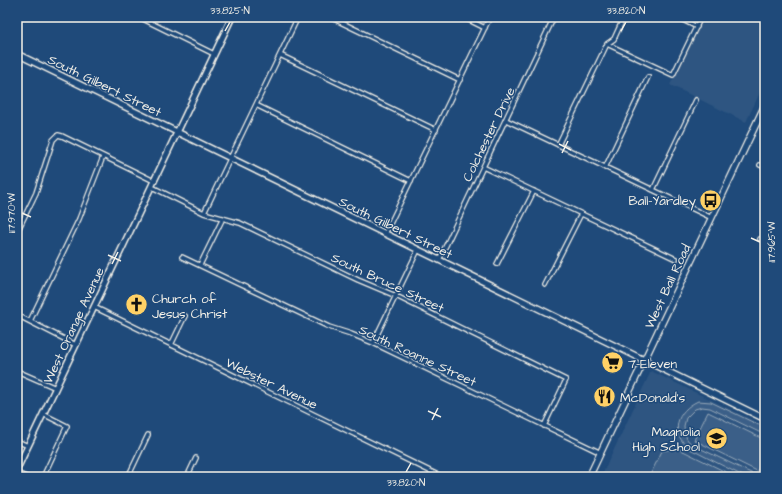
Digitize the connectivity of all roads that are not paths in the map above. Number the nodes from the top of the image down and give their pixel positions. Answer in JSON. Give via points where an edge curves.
{"nodes":[{"id":1,"x":139,"y":17,"type":"edge"},
{"id":2,"x":232,"y":17,"type":"edge"},
{"id":3,"x":298,"y":17,"type":"edge"},
{"id":4,"x":330,"y":17,"type":"edge"},
{"id":5,"x":463,"y":17,"type":"edge"},
{"id":6,"x":490,"y":17,"type":"edge"},
{"id":7,"x":554,"y":17,"type":"edge"},
{"id":8,"x":624,"y":17,"type":"edge"},
{"id":9,"x":677,"y":17,"type":"edge"},
{"id":10,"x":701,"y":17,"type":"edge"},
{"id":11,"x":697,"y":26,"type":"junction"},
{"id":12,"x":485,"y":28,"type":"junction"},
{"id":13,"x":607,"y":44,"type":"junction"},
{"id":14,"x":17,"y":54,"type":"edge"},
{"id":15,"x":214,"y":54,"type":"junction"},
{"id":16,"x":280,"y":55,"type":"junction"},
{"id":17,"x":648,"y":77,"type":"dead end"},
{"id":18,"x":460,"y":80,"type":"junction"},
{"id":19,"x":696,"y":100,"type":"dead end"},
{"id":20,"x":256,"y":105,"type":"junction"},
{"id":21,"x":765,"y":105,"type":"edge"},
{"id":22,"x":506,"y":120,"type":"junction"},
{"id":23,"x":436,"y":130,"type":"junction"},
{"id":24,"x":177,"y":133,"type":"junction"},
{"id":25,"x":558,"y":145,"type":"junction"},
{"id":26,"x":103,"y":156,"type":"junction"},
{"id":27,"x":230,"y":159,"type":"junction"},
{"id":28,"x":760,"y":165,"type":"dead end"},
{"id":29,"x":483,"y":167,"type":"junction"},
{"id":30,"x":765,"y":167,"type":"edge"},
{"id":31,"x":605,"y":168,"type":"junction"},
{"id":32,"x":411,"y":181,"type":"junction"},
{"id":33,"x":154,"y":182,"type":"junction"},
{"id":34,"x":152,"y":187,"type":"junction"},
{"id":35,"x":653,"y":190,"type":"junction"},
{"id":36,"x":534,"y":191,"type":"junction"},
{"id":37,"x":204,"y":213,"type":"junction"},
{"id":38,"x":580,"y":214,"type":"junction"},
{"id":39,"x":223,"y":218,"type":"junction"},
{"id":40,"x":712,"y":218,"type":"junction"},
{"id":41,"x":17,"y":232,"type":"edge"},
{"id":42,"x":385,"y":234,"type":"junction"},
{"id":43,"x":760,"y":239,"type":"dead end"},
{"id":44,"x":765,"y":241,"type":"edge"},
{"id":45,"x":418,"y":250,"type":"junction"},
{"id":46,"x":182,"y":257,"type":"dead end"},
{"id":47,"x":676,"y":259,"type":"dead end"},
{"id":48,"x":439,"y":260,"type":"junction"},
{"id":49,"x":497,"y":264,"type":"dead end"},
{"id":50,"x":200,"y":265,"type":"junction"},
{"id":51,"x":545,"y":285,"type":"dead end"},
{"id":52,"x":396,"y":296,"type":"junction"},
{"id":53,"x":94,"y":308,"type":"junction"},
{"id":54,"x":17,"y":315,"type":"edge"},
{"id":55,"x":184,"y":316,"type":"dead end"},
{"id":56,"x":30,"y":321,"type":"junction"},
{"id":57,"x":373,"y":343,"type":"junction"},
{"id":58,"x":76,"y":345,"type":"junction"},
{"id":59,"x":171,"y":345,"type":"junction"},
{"id":60,"x":645,"y":360,"type":"junction"},
{"id":61,"x":17,"y":371,"type":"edge"},
{"id":62,"x":56,"y":388,"type":"junction"},
{"id":63,"x":44,"y":414,"type":"junction"},
{"id":64,"x":765,"y":419,"type":"edge"},
{"id":65,"x":544,"y":426,"type":"junction"},
{"id":66,"x":148,"y":435,"type":"dead end"},
{"id":67,"x":17,"y":441,"type":"edge"},
{"id":68,"x":28,"y":446,"type":"junction"},
{"id":69,"x":601,"y":453,"type":"junction"},
{"id":70,"x":196,"y":458,"type":"dead end"},
{"id":71,"x":17,"y":469,"type":"edge"},
{"id":72,"x":17,"y":473,"type":"edge"},
{"id":73,"x":26,"y":477,"type":"edge"},
{"id":74,"x":42,"y":477,"type":"edge"},
{"id":75,"x":128,"y":477,"type":"edge"},
{"id":76,"x":187,"y":477,"type":"edge"},
{"id":77,"x":442,"y":477,"type":"edge"},
{"id":78,"x":589,"y":477,"type":"edge"}],
"edges":[{"from":1,"to":15,"type":"street"},
{"from":2,"to":15,"type":"street","name":"West Orange Avenue"},
{"from":3,"to":16,"type":"street"},
{"from":4,"to":18,"type":"street"},
{"from":5,"to":12,"type":"street"},
{"from":6,"to":12,"type":"street"},
{"from":7,"to":22,"type":"street","name":"Colchester Drive"},
{"from":8,"to":13,"type":"street","via":[[614,39]]},
{"from":9,"to":11,"type":"street"},
{"from":10,"to":11,"type":"street"},
{"from":11,"to":13,"type":"street","via":[[673,75]]},
{"from":12,"to":18,"type":"street"},
{"from":13,"to":25,"type":"street"},
{"from":14,"to":24,"type":"street","name":"South Gilbert Street"},
{"from":15,"to":24,"type":"street","name":"West Orange Avenue"},
{"from":16,"to":20,"type":"street"},
{"from":16,"to":23,"type":"street"},
{"from":17,"to":31,"type":"street"},
{"from":18,"to":23,"type":"street"},
{"from":19,"to":35,"type":"street"},
{"from":20,"to":27,"type":"street"},
{"from":20,"to":32,"type":"street"},
{"from":21,"to":40,"type":"main road","name":"West Ball Road"},
{"from":22,"to":25,"type":"street"},
{"from":22,"to":29,"type":"street","name":"Colchester Drive"},
{"from":23,"to":32,"type":"street"},
{"from":24,"to":27,"type":"street","name":"South Gilbert Street"},
{"from":24,"to":33,"type":"street","name":"West Orange Avenue"},
{"from":25,"to":31,"type":"street"},
{"from":26,"to":33,"type":"street"},
{"from":26,"to":41,"type":"street","via":[[58,135],[53,140],[36,192]]},
{"from":26,"to":56,"type":"street","via":[[79,219]]},
{"from":27,"to":37,"type":"street"},
{"from":27,"to":42,"type":"street","name":"South Gilbert Street"},
{"from":28,"to":30,"type":"street"},
{"from":29,"to":36,"type":"street"},
{"from":29,"to":48,"type":"street","name":"Colchester Drive"},
{"from":31,"to":35,"type":"street"},
{"from":32,"to":42,"type":"street"},
{"from":33,"to":34,"type":"street","name":"West Orange Avenue"},
{"from":34,"to":37,"type":"street","name":"South Bruce Street"},
{"from":34,"to":53,"type":"street","name":"West Orange Avenue"},
{"from":35,"to":40,"type":"street"},
{"from":36,"to":38,"type":"street"},
{"from":36,"to":49,"type":"street"},
{"from":37,"to":39,"type":"street","name":"South Bruce Street"},
{"from":38,"to":47,"type":"street"},
{"from":38,"to":51,"type":"street"},
{"from":39,"to":50,"type":"street"},
{"from":39,"to":52,"type":"street","name":"South Bruce Street","via":[[240,223]]},
{"from":40,"to":60,"type":"main road","name":"West Ball Road"},
{"from":42,"to":45,"type":"street","name":"South Gilbert Street"},
{"from":43,"to":44,"type":"street"},
{"from":45,"to":48,"type":"street","name":"South Gilbert Street"},
{"from":45,"to":52,"type":"street"},
{"from":46,"to":50,"type":"street","name":"South Roanne Street"},
{"from":48,"to":60,"type":"street","name":"South Gilbert Street"},
{"from":50,"to":57,"type":"street","name":"South Roanne Street","via":[[328,327]]},
{"from":52,"to":57,"type":"street"},
{"from":52,"to":65,"type":"street","name":"South Bruce Street","via":[[566,380]]},
{"from":53,"to":58,"type":"street","name":"West Orange Avenue"},
{"from":53,"to":59,"type":"street","name":"Webster Avenue"},
{"from":54,"to":56,"type":"street"},
{"from":55,"to":59,"type":"street"},
{"from":56,"to":58,"type":"street"},
{"from":57,"to":65,"type":"street","name":"South Roanne Street"},
{"from":58,"to":62,"type":"street","name":"West Orange Avenue"},
{"from":59,"to":77,"type":"street","name":"Webster Avenue"},
{"from":60,"to":64,"type":"street","name":"South Gilbert Street"},
{"from":60,"to":69,"type":"main road","name":"West Ball Road"},
{"from":61,"to":62,"type":"street"},
{"from":62,"to":63,"type":"street","name":"West Orange Avenue"},
{"from":63,"to":68,"type":"street","name":"West Orange Avenue"},
{"from":63,"to":74,"type":"street","via":[[67,426]]},
{"from":65,"to":69,"type":"street","name":"South Roanne Street"},
{"from":66,"to":75,"type":"street"},
{"from":67,"to":68,"type":"street"},
{"from":68,"to":71,"type":"street","name":"West Orange Avenue"},
{"from":69,"to":78,"type":"main road","name":"West Ball Road"},
{"from":70,"to":76,"type":"street"},
{"from":72,"to":73,"type":"street"}]}
